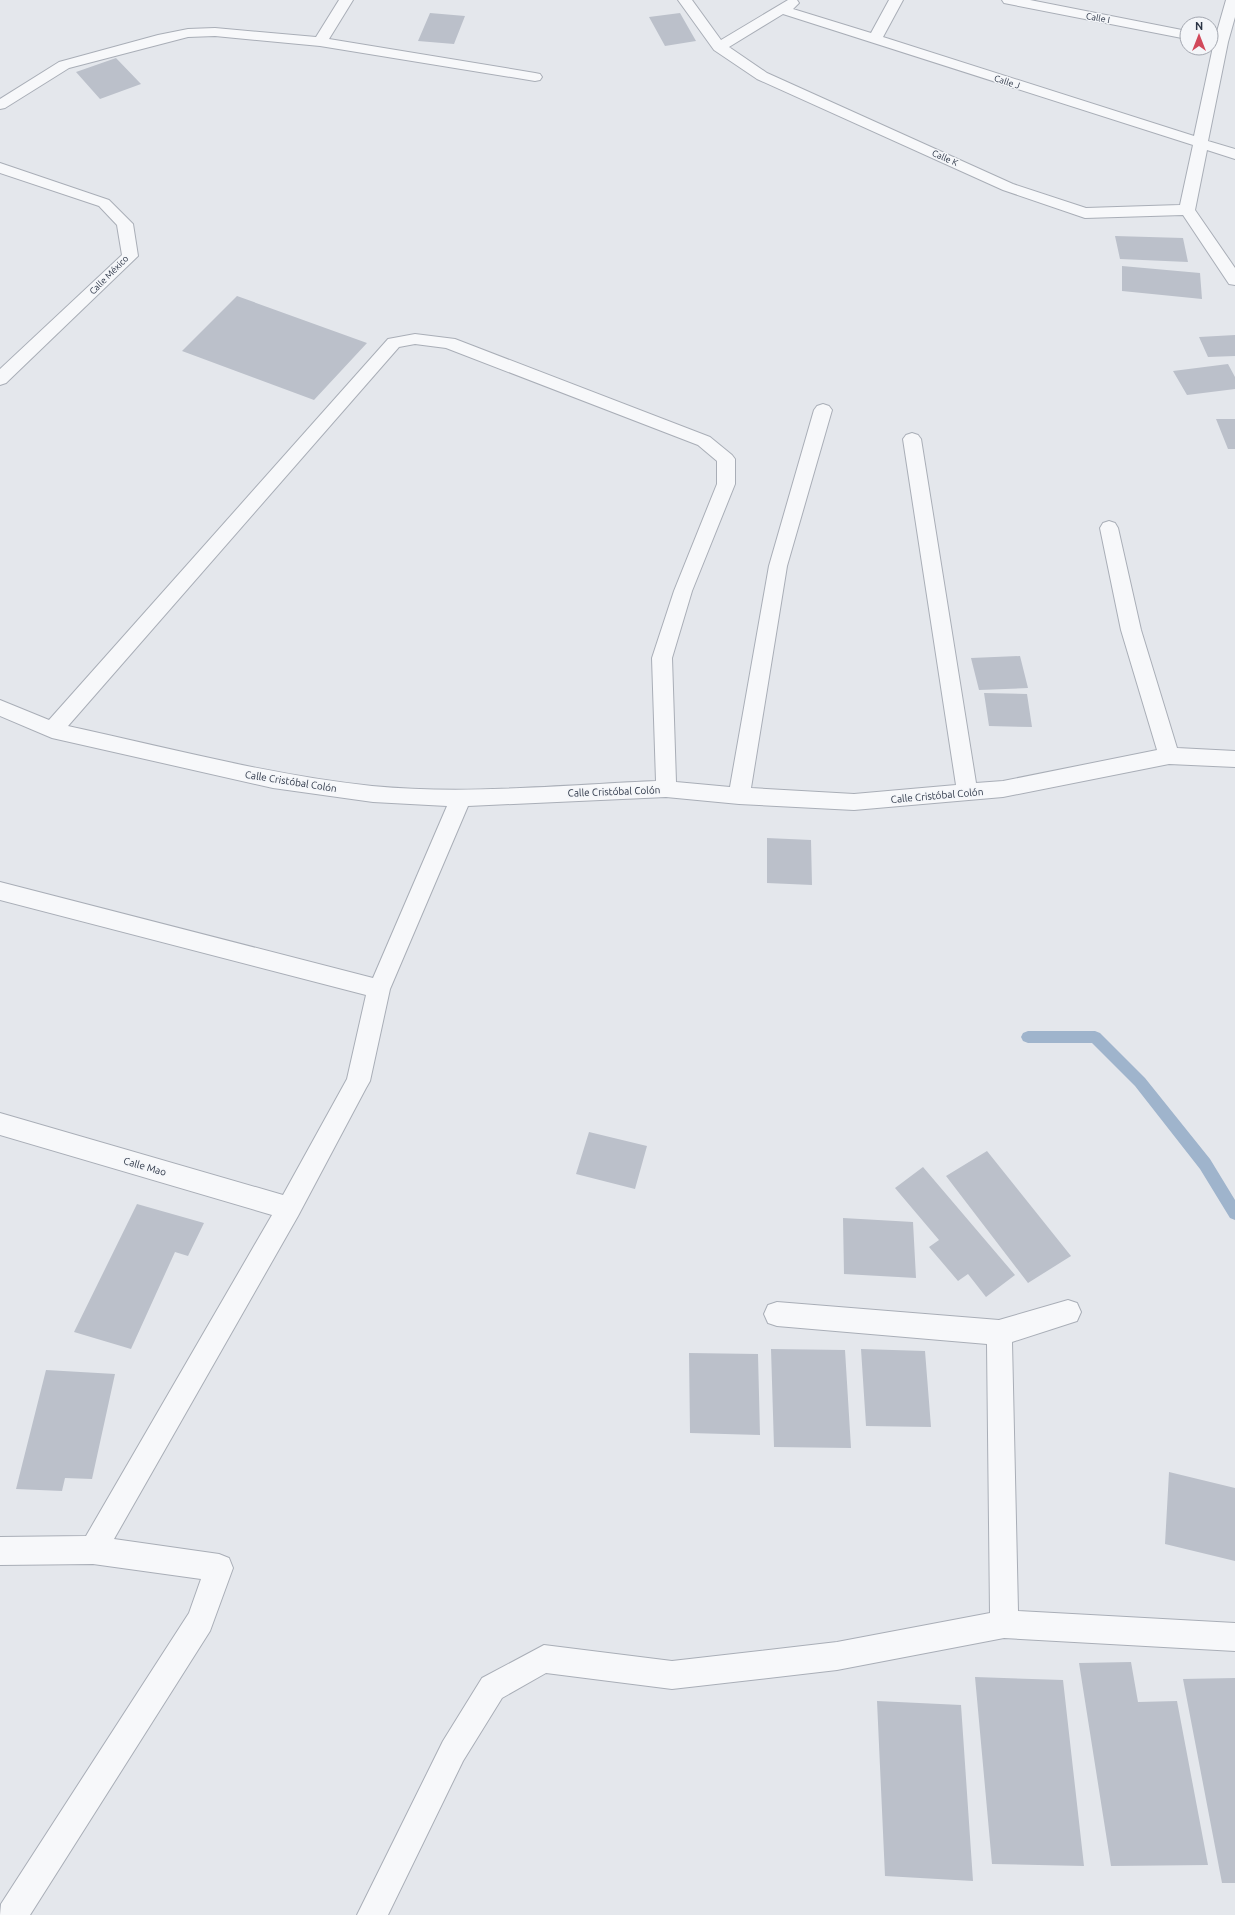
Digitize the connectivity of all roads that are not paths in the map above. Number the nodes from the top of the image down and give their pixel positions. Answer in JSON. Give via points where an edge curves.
{"nodes":[{"id":1,"x":346,"y":0,"type":"edge"},
{"id":2,"x":685,"y":0,"type":"edge"},
{"id":3,"x":798,"y":0,"type":"edge"},
{"id":4,"x":896,"y":0,"type":"edge"},
{"id":5,"x":1009,"y":0,"type":"edge"},
{"id":6,"x":1233,"y":0,"type":"edge"},
{"id":7,"x":780,"y":10,"type":"junction"},
{"id":8,"x":1179,"y":33,"type":"edge"},
{"id":9,"x":874,"y":39,"type":"junction"},
{"id":10,"x":320,"y":42,"type":"junction"},
{"id":11,"x":1222,"y":42,"type":"edge"},
{"id":12,"x":719,"y":47,"type":"junction"},
{"id":13,"x":535,"y":77,"type":"dead end"},
{"id":14,"x":0,"y":105,"type":"edge"},
{"id":15,"x":1200,"y":143,"type":"junction"},
{"id":16,"x":1235,"y":154,"type":"edge"},
{"id":17,"x":0,"y":168,"type":"edge"},
{"id":18,"x":1187,"y":210,"type":"junction"},
{"id":19,"x":1235,"y":280,"type":"edge"},
{"id":20,"x":0,"y":379,"type":"edge"},
{"id":21,"x":822,"y":410,"type":"dead end"},
{"id":22,"x":912,"y":439,"type":"dead end"},
{"id":23,"x":1109,"y":528,"type":"dead end"},
{"id":24,"x":0,"y":708,"type":"edge"},
{"id":25,"x":52,"y":730,"type":"junction"},
{"id":26,"x":1169,"y":756,"type":"junction"},
{"id":27,"x":1235,"y":759,"type":"edge"},
{"id":28,"x":666,"y":789,"type":"junction"},
{"id":29,"x":967,"y":792,"type":"junction"},
{"id":30,"x":739,"y":796,"type":"junction"},
{"id":31,"x":461,"y":798,"type":"junction"},
{"id":32,"x":0,"y":891,"type":"edge"},
{"id":33,"x":379,"y":989,"type":"junction"},
{"id":34,"x":0,"y":1124,"type":"edge"},
{"id":35,"x":289,"y":1208,"type":"junction"},
{"id":36,"x":1068,"y":1312,"type":"dead end"},
{"id":37,"x":777,"y":1314,"type":"dead end"},
{"id":38,"x":999,"y":1333,"type":"junction"},
{"id":39,"x":93,"y":1550,"type":"junction"},
{"id":40,"x":0,"y":1551,"type":"edge"},
{"id":41,"x":1004,"y":1624,"type":"junction"},
{"id":42,"x":1235,"y":1637,"type":"edge"},
{"id":43,"x":12,"y":1915,"type":"edge"},
{"id":44,"x":372,"y":1915,"type":"edge"}],
"edges":[{"from":1,"to":10,"type":"street"},
{"from":2,"to":12,"type":"street"},
{"from":3,"to":7,"type":"street"},
{"from":4,"to":9,"type":"street"},
{"from":5,"to":8,"type":"street","name":"Calle I"},
{"from":6,"to":11,"type":"street"},
{"from":7,"to":9,"type":"street","name":"Calle J"},
{"from":7,"to":12,"type":"street"},
{"from":9,"to":15,"type":"street","name":"Calle J"},
{"from":10,"to":13,"type":"street"},
{"from":10,"to":14,"type":"street","via":[[215,32],[188,33],[64,65]]},
{"from":11,"to":15,"type":"street"},
{"from":12,"to":18,"type":"street","name":"Calle K","via":[[762,76],[1008,187],[1085,213]]},
{"from":15,"to":16,"type":"street","name":"Calle J"},
{"from":15,"to":18,"type":"street"},
{"from":17,"to":20,"type":"street","name":"Calle México","via":[[104,203],[125,224],[130,256]]},
{"from":18,"to":19,"type":"street"},
{"from":21,"to":30,"type":"street","via":[[778,566]]},
{"from":22,"to":29,"type":"street"},
{"from":23,"to":26,"type":"street","via":[[1131,630]]},
{"from":24,"to":25,"type":"street","name":"Calle Cristóbal Colón"},
{"from":25,"to":28,"type":"street","via":[[394,343],[415,340],[449,343],[704,441],[726,459],[726,484],[683,591],[662,658]]},
{"from":25,"to":31,"type":"street","name":"Calle Cristóbal Colón","via":[[274,780],[373,794]]},
{"from":26,"to":27,"type":"street","name":"Calle Cristóbal Colón"},
{"from":26,"to":29,"type":"street","name":"Calle Cristóbal Colón","via":[[1003,789]]},
{"from":28,"to":30,"type":"street","name":"Calle Cristóbal Colón"},
{"from":28,"to":31,"type":"street","name":"Calle Cristóbal Colón"},
{"from":29,"to":30,"type":"street","name":"Calle Cristóbal Colón","via":[[854,802]]},
{"from":31,"to":33,"type":"street"},
{"from":32,"to":33,"type":"street"},
{"from":33,"to":35,"type":"street","via":[[358,1081]]},
{"from":34,"to":35,"type":"street","name":"Calle Mao"},
{"from":35,"to":39,"type":"street"},
{"from":36,"to":38,"type":"street"},
{"from":37,"to":38,"type":"street"},
{"from":38,"to":41,"type":"street"},
{"from":39,"to":40,"type":"street"},
{"from":39,"to":43,"type":"street","via":[[219,1568],[200,1621]]},
{"from":41,"to":42,"type":"street"},
{"from":41,"to":44,"type":"street","via":[[837,1656],[672,1675],[544,1659],[492,1688],[453,1751]]}]}
